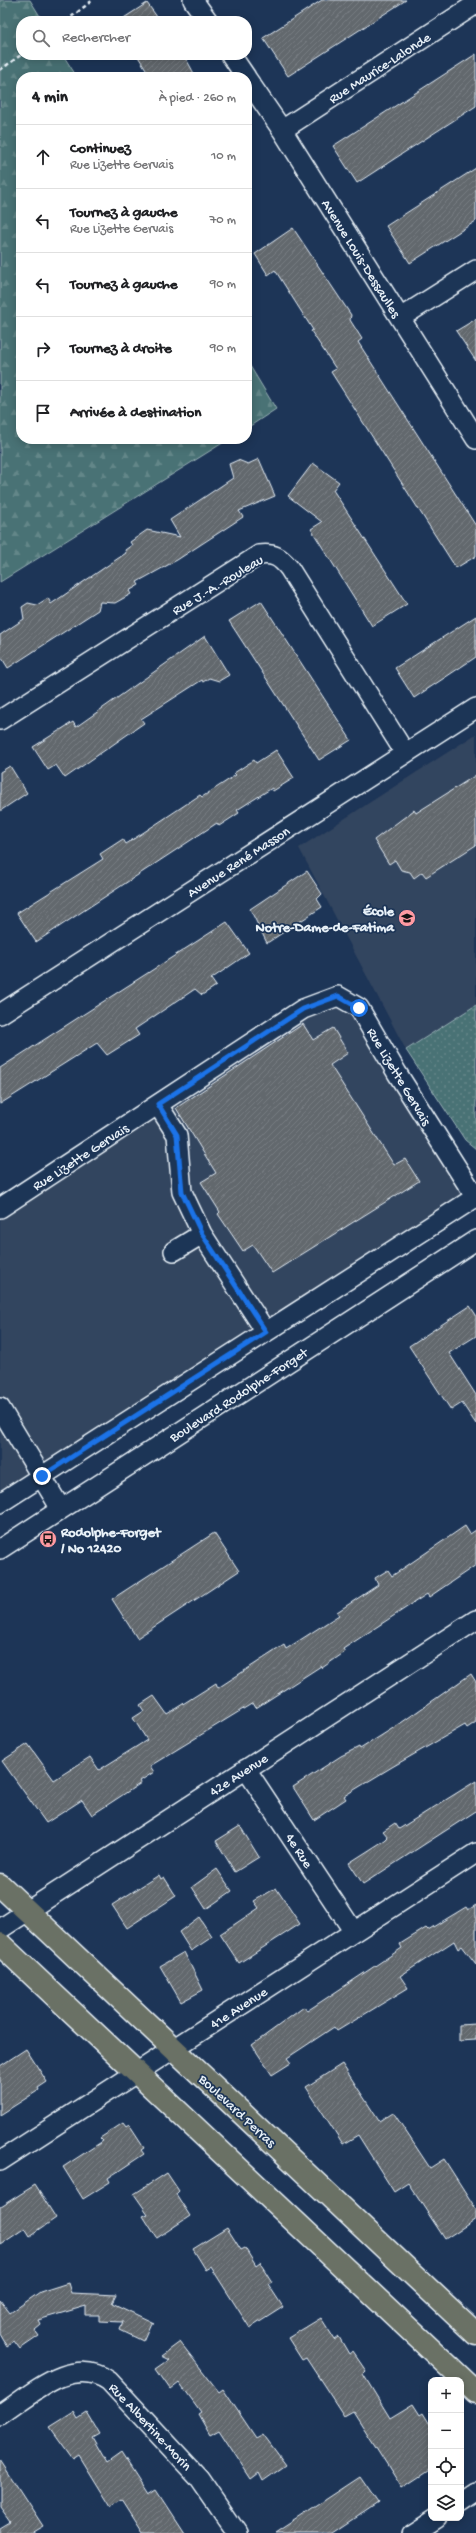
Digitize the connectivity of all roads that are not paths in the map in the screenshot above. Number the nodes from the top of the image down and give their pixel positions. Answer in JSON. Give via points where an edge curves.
{"nodes":[{"id":1,"x":193,"y":0,"type":"edge"},
{"id":2,"x":476,"y":4,"type":"edge"},
{"id":3,"x":204,"y":16,"type":"edge"},
{"id":4,"x":234,"y":60,"type":"edge"},
{"id":5,"x":242,"y":72,"type":"edge"},
{"id":6,"x":252,"y":87,"type":"edge"},
{"id":7,"x":282,"y":130,"type":"junction"},
{"id":8,"x":476,"y":270,"type":"edge"},
{"id":9,"x":400,"y":318,"type":"junction"},
{"id":10,"x":476,"y":439,"type":"edge"},
{"id":11,"x":476,"y":708,"type":"edge"},
{"id":12,"x":0,"y":720,"type":"edge"},
{"id":13,"x":405,"y":753,"type":"junction"},
{"id":14,"x":0,"y":1014,"type":"edge"},
{"id":15,"x":158,"y":1104,"type":"junction"},
{"id":16,"x":476,"y":1197,"type":"edge"},
{"id":17,"x":0,"y":1208,"type":"edge"},
{"id":18,"x":202,"y":1234,"type":"junction"},
{"id":19,"x":476,"y":1240,"type":"edge"},
{"id":20,"x":174,"y":1251,"type":"dead end"},
{"id":21,"x":266,"y":1332,"type":"junction"},
{"id":22,"x":0,"y":1408,"type":"edge"},
{"id":23,"x":42,"y":1476,"type":"junction"},
{"id":24,"x":0,"y":1504,"type":"edge"},
{"id":25,"x":61,"y":1509,"type":"junction"},
{"id":26,"x":0,"y":1549,"type":"edge"},
{"id":27,"x":476,"y":1620,"type":"edge"},
{"id":28,"x":246,"y":1769,"type":"junction"},
{"id":29,"x":476,"y":1853,"type":"edge"},
{"id":30,"x":0,"y":1885,"type":"edge"},
{"id":31,"x":28,"y":1911,"type":"junction"},
{"id":32,"x":0,"y":1929,"type":"edge"},
{"id":33,"x":354,"y":1932,"type":"junction"},
{"id":34,"x":0,"y":1944,"type":"edge"},
{"id":35,"x":173,"y":2050,"type":"junction"},
{"id":36,"x":138,"y":2072,"type":"junction"},
{"id":37,"x":0,"y":2161,"type":"edge"},
{"id":38,"x":476,"y":2334,"type":"edge"},
{"id":39,"x":476,"y":2392,"type":"edge"},
{"id":40,"x":0,"y":2415,"type":"edge"},
{"id":41,"x":476,"y":2492,"type":"edge"},
{"id":42,"x":464,"y":2500,"type":"edge"},
{"id":43,"x":431,"y":2521,"type":"edge"},
{"id":44,"x":237,"y":2533,"type":"edge"},
{"id":45,"x":413,"y":2533,"type":"edge"}],
"edges":[{"from":1,"to":3,"type":"street"},
{"from":2,"to":7,"type":"street","name":"Rue Maurice-Lalonde"},
{"from":4,"to":5,"type":"street","name":"Avenue Louis-Dessaulles"},
{"from":6,"to":7,"type":"street","name":"Avenue Louis-Dessaulles"},
{"from":7,"to":9,"type":"street","name":"Avenue Louis-Dessaulles"},
{"from":8,"to":9,"type":"street"},
{"from":9,"to":10,"type":"street","name":"Avenue Louis-Dessaulles"},
{"from":11,"to":13,"type":"street","name":"Avenue René Masson"},
{"from":12,"to":13,"type":"street","name":"Rue J.-A.-Rouleau","via":[[259,556],[270,553],[280,558],[289,568]]},
{"from":13,"to":14,"type":"street","name":"Avenue René Masson"},
{"from":15,"to":16,"type":"street","name":"Rue Lizette Gervais","via":[[303,1009],[338,996],[359,1008]]},
{"from":15,"to":17,"type":"street","name":"Rue Lizette Gervais"},
{"from":15,"to":18,"type":"street","via":[[177,1135],[182,1192]]},
{"from":16,"to":21,"type":"street"},
{"from":18,"to":20,"type":"street"},
{"from":18,"to":21,"type":"street"},
{"from":19,"to":25,"type":"street","name":"Boulevard Rodolphe-Forget"},
{"from":21,"to":23,"type":"street"},
{"from":22,"to":23,"type":"street"},
{"from":23,"to":24,"type":"street"},
{"from":23,"to":25,"type":"street"},
{"from":25,"to":26,"type":"street","name":"Boulevard Rodolphe-Forget"},
{"from":27,"to":28,"type":"street","name":"42e Avenue"},
{"from":28,"to":31,"type":"street","name":"42e Avenue"},
{"from":28,"to":33,"type":"street","name":"4e Rue"},
{"from":29,"to":33,"type":"street","name":"41e Avenue"},
{"from":30,"to":31,"type":"main road","name":"Boulevard Perras"},
{"from":31,"to":32,"type":"street","name":"42e Avenue"},
{"from":31,"to":35,"type":"main road","name":"Boulevard Perras"},
{"from":33,"to":35,"type":"street","name":"41e Avenue"},
{"from":34,"to":36,"type":"main road"},
{"from":35,"to":36,"type":"street","name":"41e Avenue"},
{"from":35,"to":38,"type":"main road","name":"Boulevard Perras"},
{"from":36,"to":37,"type":"street","name":"41e Avenue"},
{"from":36,"to":39,"type":"main road"},
{"from":40,"to":44,"type":"street","name":"Rue Albertine-Morin","via":[[64,2374],[90,2371],[99,2374],[109,2381],[199,2478]]},
{"from":41,"to":42,"type":"street"},
{"from":43,"to":45,"type":"street"}]}
